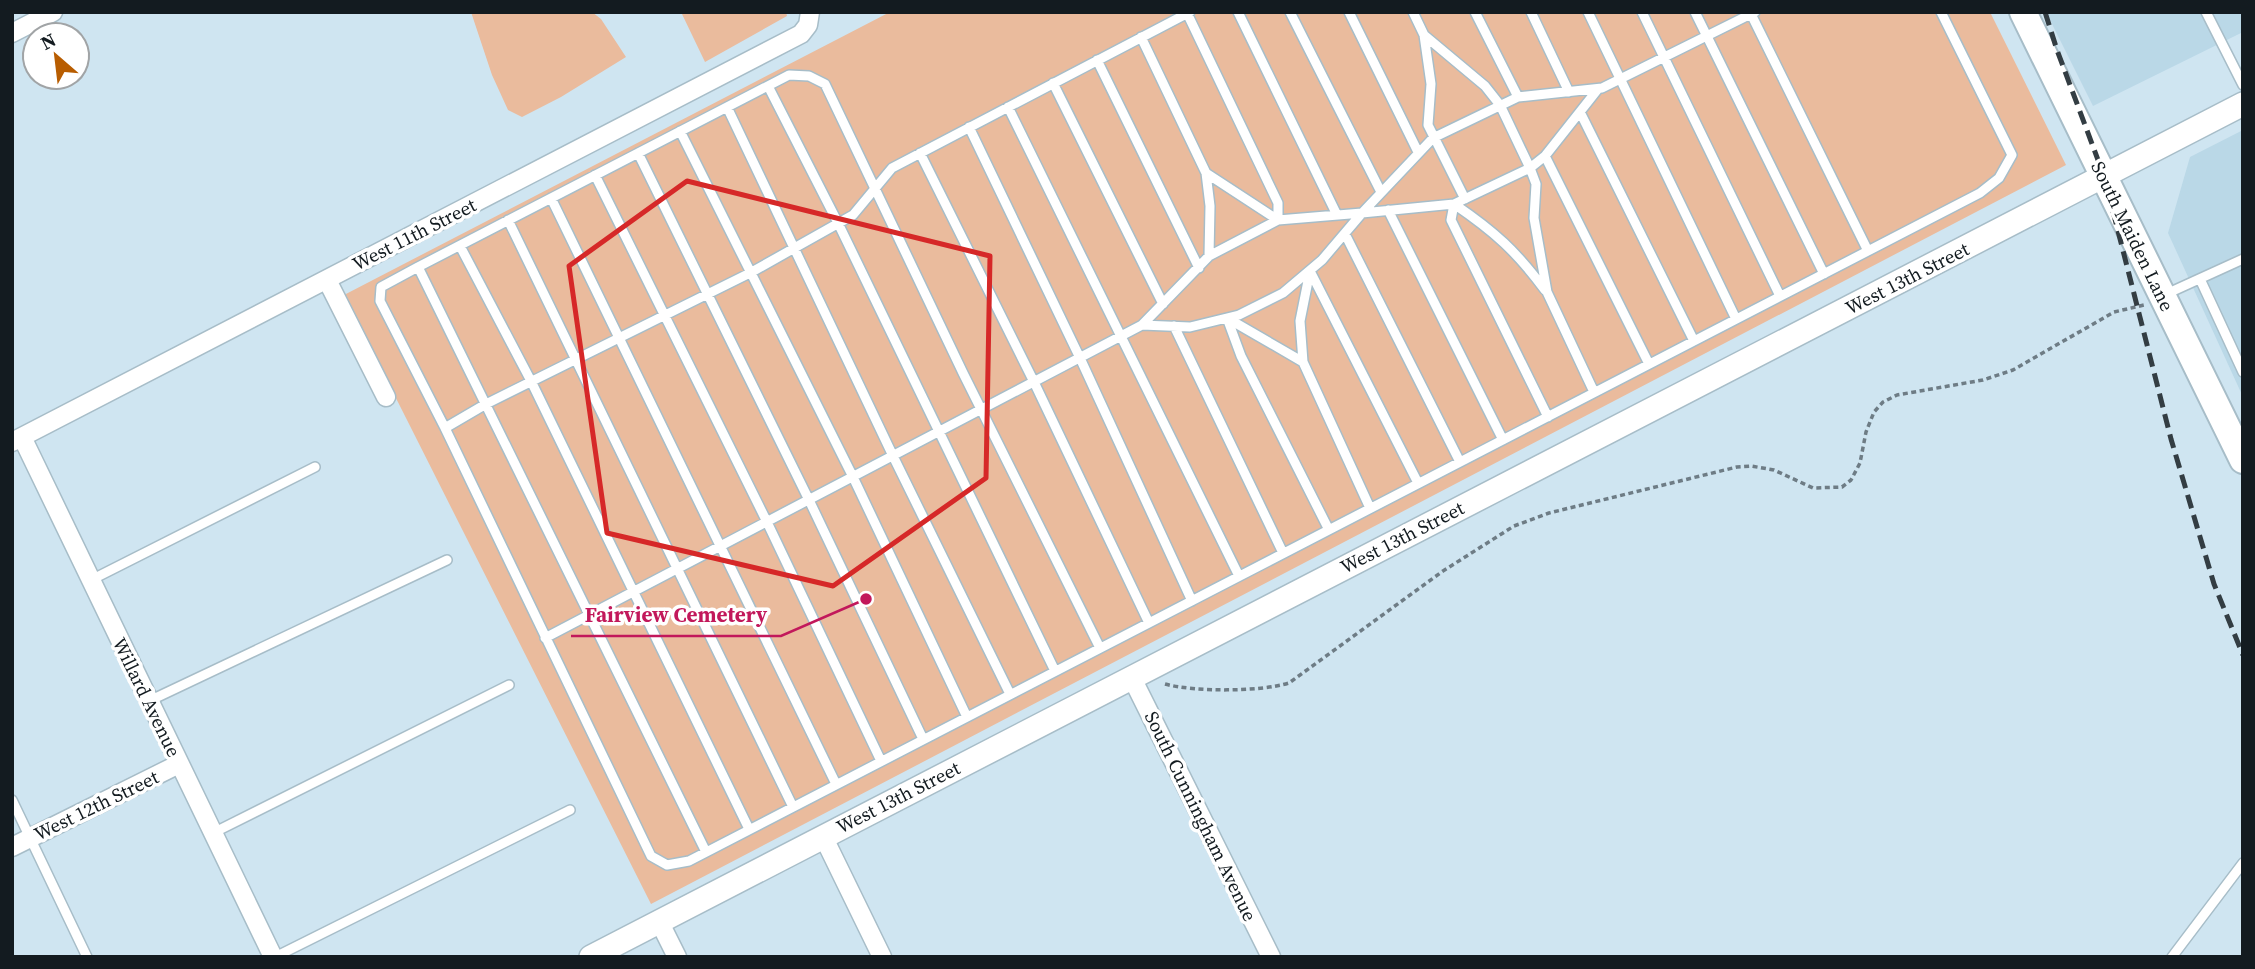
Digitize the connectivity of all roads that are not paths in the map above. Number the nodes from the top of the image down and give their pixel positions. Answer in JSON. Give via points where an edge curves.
{"nodes":[{"id":1,"x":53,"y":12,"type":"edge"},
{"id":2,"x":1238,"y":12,"type":"edge"},
{"id":3,"x":1290,"y":12,"type":"edge"},
{"id":4,"x":1349,"y":12,"type":"edge"},
{"id":5,"x":1413,"y":12,"type":"edge"},
{"id":6,"x":1475,"y":12,"type":"edge"},
{"id":7,"x":1531,"y":12,"type":"edge"},
{"id":8,"x":1588,"y":12,"type":"edge"},
{"id":9,"x":1642,"y":12,"type":"edge"},
{"id":10,"x":1695,"y":12,"type":"edge"},
{"id":11,"x":1941,"y":12,"type":"edge"},
{"id":12,"x":2023,"y":12,"type":"edge"},
{"id":13,"x":2206,"y":12,"type":"edge"},
{"id":14,"x":1188,"y":13,"type":"edge"},
{"id":15,"x":1752,"y":13,"type":"edge"},
{"id":16,"x":810,"y":16,"type":"edge"},
{"id":17,"x":12,"y":33,"type":"edge"},
{"id":18,"x":1424,"y":35,"type":"junction"},
{"id":19,"x":1707,"y":36,"type":"junction"},
{"id":20,"x":1141,"y":37,"type":"junction"},
{"id":21,"x":1664,"y":57,"type":"junction"},
{"id":22,"x":1097,"y":60,"type":"junction"},
{"id":23,"x":1621,"y":79,"type":"junction"},
{"id":24,"x":1053,"y":83,"type":"junction"},
{"id":25,"x":2243,"y":85,"type":"edge"},
{"id":26,"x":768,"y":86,"type":"junction"},
{"id":27,"x":1598,"y":89,"type":"junction"},
{"id":28,"x":2243,"y":91,"type":"edge"},
{"id":29,"x":1569,"y":92,"type":"junction"},
{"id":30,"x":1518,"y":97,"type":"junction"},
{"id":31,"x":2243,"y":103,"type":"edge"},
{"id":32,"x":1500,"y":105,"type":"junction"},
{"id":33,"x":727,"y":107,"type":"junction"},
{"id":34,"x":1008,"y":107,"type":"junction"},
{"id":35,"x":1580,"y":111,"type":"junction"},
{"id":36,"x":2214,"y":117,"type":"junction"},
{"id":37,"x":969,"y":128,"type":"junction"},
{"id":38,"x":680,"y":131,"type":"junction"},
{"id":39,"x":1433,"y":138,"type":"junction"},
{"id":40,"x":1418,"y":152,"type":"junction"},
{"id":41,"x":638,"y":153,"type":"junction"},
{"id":42,"x":920,"y":153,"type":"junction"},
{"id":43,"x":1545,"y":156,"type":"junction"},
{"id":44,"x":1530,"y":168,"type":"junction"},
{"id":45,"x":1206,"y":173,"type":"junction"},
{"id":46,"x":595,"y":175,"type":"junction"},
{"id":47,"x":2104,"y":176,"type":"junction"},
{"id":48,"x":875,"y":190,"type":"junction"},
{"id":49,"x":1381,"y":192,"type":"junction"},
{"id":50,"x":551,"y":198,"type":"junction"},
{"id":51,"x":1465,"y":199,"type":"junction"},
{"id":52,"x":1454,"y":204,"type":"junction"},
{"id":53,"x":1388,"y":210,"type":"junction"},
{"id":54,"x":1362,"y":213,"type":"junction"},
{"id":55,"x":1338,"y":215,"type":"junction"},
{"id":56,"x":508,"y":220,"type":"junction"},
{"id":57,"x":1278,"y":220,"type":"junction"},
{"id":58,"x":838,"y":223,"type":"junction"},
{"id":59,"x":1345,"y":234,"type":"junction"},
{"id":60,"x":460,"y":246,"type":"junction"},
{"id":61,"x":795,"y":248,"type":"junction"},
{"id":62,"x":1868,"y":251,"type":"junction"},
{"id":63,"x":1209,"y":256,"type":"junction"},
{"id":64,"x":2243,"y":258,"type":"edge"},
{"id":65,"x":418,"y":268,"type":"junction"},
{"id":66,"x":1199,"y":268,"type":"junction"},
{"id":67,"x":1310,"y":271,"type":"junction"},
{"id":68,"x":750,"y":273,"type":"junction"},
{"id":69,"x":1824,"y":274,"type":"junction"},
{"id":70,"x":2200,"y":279,"type":"junction"},
{"id":71,"x":327,"y":280,"type":"junction"},
{"id":72,"x":1546,"y":292,"type":"junction"},
{"id":73,"x":706,"y":294,"type":"junction"},
{"id":74,"x":1780,"y":296,"type":"junction"},
{"id":75,"x":2163,"y":296,"type":"junction"},
{"id":76,"x":1163,"y":304,"type":"junction"},
{"id":77,"x":665,"y":316,"type":"junction"},
{"id":78,"x":1227,"y":318,"type":"junction"},
{"id":79,"x":1736,"y":319,"type":"junction"},
{"id":80,"x":1142,"y":326,"type":"junction"},
{"id":81,"x":1174,"y":326,"type":"junction"},
{"id":82,"x":1122,"y":336,"type":"junction"},
{"id":83,"x":619,"y":339,"type":"junction"},
{"id":84,"x":1694,"y":341,"type":"junction"},
{"id":85,"x":1080,"y":358,"type":"junction"},
{"id":86,"x":576,"y":360,"type":"junction"},
{"id":87,"x":1304,"y":362,"type":"junction"},
{"id":88,"x":1649,"y":364,"type":"junction"},
{"id":89,"x":2243,"y":372,"type":"edge"},
{"id":90,"x":531,"y":381,"type":"junction"},
{"id":91,"x":1034,"y":382,"type":"junction"},
{"id":92,"x":1594,"y":393,"type":"junction"},
{"id":93,"x":386,"y":397,"type":"dead end"},
{"id":94,"x":486,"y":404,"type":"junction"},
{"id":95,"x":981,"y":410,"type":"junction"},
{"id":96,"x":1548,"y":416,"type":"junction"},
{"id":97,"x":445,"y":428,"type":"junction"},
{"id":98,"x":939,"y":432,"type":"junction"},
{"id":99,"x":17,"y":440,"type":"edge"},
{"id":100,"x":1503,"y":440,"type":"junction"},
{"id":101,"x":893,"y":456,"type":"junction"},
{"id":102,"x":2243,"y":460,"type":"edge"},
{"id":103,"x":1460,"y":462,"type":"junction"},
{"id":104,"x":315,"y":467,"type":"dead end"},
{"id":105,"x":853,"y":477,"type":"junction"},
{"id":106,"x":1418,"y":483,"type":"junction"},
{"id":107,"x":809,"y":500,"type":"junction"},
{"id":108,"x":1370,"y":508,"type":"junction"},
{"id":109,"x":767,"y":522,"type":"junction"},
{"id":110,"x":1329,"y":530,"type":"junction"},
{"id":111,"x":720,"y":546,"type":"junction"},
{"id":112,"x":1283,"y":553,"type":"junction"},
{"id":113,"x":447,"y":560,"type":"dead end"},
{"id":114,"x":677,"y":569,"type":"junction"},
{"id":115,"x":1239,"y":576,"type":"junction"},
{"id":116,"x":91,"y":580,"type":"junction"},
{"id":117,"x":633,"y":592,"type":"junction"},
{"id":118,"x":1192,"y":601,"type":"junction"},
{"id":119,"x":590,"y":615,"type":"junction"},
{"id":120,"x":1149,"y":623,"type":"junction"},
{"id":121,"x":545,"y":638,"type":"junction"},
{"id":122,"x":1100,"y":648,"type":"junction"},
{"id":123,"x":1055,"y":671,"type":"junction"},
{"id":124,"x":1133,"y":680,"type":"junction"},
{"id":125,"x":509,"y":685,"type":"dead end"},
{"id":126,"x":1010,"y":694,"type":"junction"},
{"id":127,"x":149,"y":701,"type":"junction"},
{"id":128,"x":967,"y":717,"type":"junction"},
{"id":129,"x":923,"y":739,"type":"junction"},
{"id":130,"x":881,"y":761,"type":"junction"},
{"id":131,"x":179,"y":764,"type":"junction"},
{"id":132,"x":836,"y":785,"type":"junction"},
{"id":133,"x":12,"y":800,"type":"edge"},
{"id":134,"x":793,"y":807,"type":"junction"},
{"id":135,"x":570,"y":810,"type":"dead end"},
{"id":136,"x":749,"y":830,"type":"junction"},
{"id":137,"x":213,"y":833,"type":"junction"},
{"id":138,"x":823,"y":836,"type":"junction"},
{"id":139,"x":30,"y":838,"type":"junction"},
{"id":140,"x":12,"y":847,"type":"edge"},
{"id":141,"x":706,"y":852,"type":"junction"},
{"id":142,"x":2243,"y":863,"type":"edge"},
{"id":143,"x":659,"y":921,"type":"junction"},
{"id":144,"x":88,"y":957,"type":"edge"},
{"id":145,"x":274,"y":957,"type":"edge"},
{"id":146,"x":591,"y":957,"type":"edge"},
{"id":147,"x":677,"y":957,"type":"edge"},
{"id":148,"x":882,"y":957,"type":"edge"},
{"id":149,"x":1270,"y":957,"type":"edge"},
{"id":150,"x":2172,"y":957,"type":"edge"}],
"edges":[{"from":1,"to":17,"type":"street"},
{"from":2,"to":55,"type":"lane"},
{"from":3,"to":49,"type":"lane"},
{"from":4,"to":40,"type":"lane"},
{"from":5,"to":18,"type":"lane"},
{"from":6,"to":30,"type":"lane"},
{"from":7,"to":29,"type":"lane"},
{"from":8,"to":23,"type":"lane"},
{"from":9,"to":21,"type":"lane"},
{"from":10,"to":19,"type":"lane"},
{"from":11,"to":62,"type":"lane","via":[[2012,155],[1998,178],[1979,193]]},
{"from":12,"to":47,"type":"main road","name":"South Maiden Lane"},
{"from":13,"to":25,"type":"lane"},
{"from":14,"to":20,"type":"lane"},
{"from":14,"to":57,"type":"lane","via":[[1278,202]]},
{"from":15,"to":19,"type":"lane"},
{"from":15,"to":62,"type":"lane"},
{"from":16,"to":71,"type":"street","name":"West 11th Street","via":[[801,34]]},
{"from":18,"to":32,"type":"lane","via":[[1485,86]]},
{"from":18,"to":39,"type":"lane","via":[[1431,84],[1427,125]]},
{"from":19,"to":21,"type":"lane"},
{"from":19,"to":69,"type":"lane"},
{"from":20,"to":22,"type":"lane"},
{"from":20,"to":45,"type":"lane"},
{"from":21,"to":23,"type":"lane"},
{"from":21,"to":74,"type":"lane"},
{"from":22,"to":24,"type":"lane"},
{"from":22,"to":66,"type":"lane"},
{"from":23,"to":27,"type":"lane"},
{"from":23,"to":79,"type":"lane"},
{"from":24,"to":34,"type":"lane"},
{"from":24,"to":76,"type":"lane"},
{"from":26,"to":33,"type":"lane"},
{"from":26,"to":48,"type":"lane","via":[[789,75],[809,76],[825,85]]},
{"from":26,"to":58,"type":"lane"},
{"from":27,"to":29,"type":"lane"},
{"from":27,"to":35,"type":"lane"},
{"from":28,"to":36,"type":"street","name":"West 13th Street"},
{"from":29,"to":30,"type":"lane"},
{"from":30,"to":32,"type":"lane"},
{"from":31,"to":36,"type":"street","name":"West 13th Street"},
{"from":32,"to":39,"type":"lane"},
{"from":32,"to":44,"type":"lane"},
{"from":33,"to":38,"type":"lane"},
{"from":33,"to":61,"type":"lane"},
{"from":34,"to":37,"type":"lane"},
{"from":34,"to":82,"type":"lane"},
{"from":35,"to":43,"type":"lane"},
{"from":35,"to":84,"type":"lane"},
{"from":36,"to":47,"type":"street","name":"West 13th Street"},
{"from":37,"to":42,"type":"lane"},
{"from":37,"to":85,"type":"lane"},
{"from":38,"to":41,"type":"lane"},
{"from":38,"to":68,"type":"lane"},
{"from":39,"to":40,"type":"lane"},
{"from":39,"to":51,"type":"lane"},
{"from":40,"to":49,"type":"lane"},
{"from":41,"to":46,"type":"lane"},
{"from":41,"to":73,"type":"lane"},
{"from":42,"to":48,"type":"lane","via":[[892,168]]},
{"from":42,"to":91,"type":"lane"},
{"from":43,"to":44,"type":"lane"},
{"from":43,"to":88,"type":"lane"},
{"from":44,"to":51,"type":"lane"},
{"from":44,"to":72,"type":"lane","via":[[1536,184],[1534,218]]},
{"from":45,"to":57,"type":"lane"},
{"from":45,"to":63,"type":"lane"},
{"from":46,"to":50,"type":"lane"},
{"from":46,"to":77,"type":"lane"},
{"from":47,"to":75,"type":"main road","name":"South Maiden Lane"},
{"from":47,"to":124,"type":"street","name":"West 13th Street"},
{"from":48,"to":58,"type":"lane","via":[[853,215]]},
{"from":48,"to":95,"type":"lane"},
{"from":49,"to":54,"type":"lane"},
{"from":50,"to":56,"type":"lane"},
{"from":50,"to":83,"type":"lane"},
{"from":51,"to":52,"type":"lane"},
{"from":52,"to":53,"type":"lane"},
{"from":52,"to":72,"type":"lane","via":[[1522,258]]},
{"from":52,"to":96,"type":"lane","via":[[1451,220]]},
{"from":53,"to":54,"type":"lane"},
{"from":53,"to":100,"type":"lane"},
{"from":54,"to":55,"type":"lane"},
{"from":54,"to":59,"type":"lane"},
{"from":55,"to":57,"type":"lane"},
{"from":56,"to":60,"type":"lane"},
{"from":56,"to":86,"type":"lane"},
{"from":57,"to":63,"type":"lane"},
{"from":58,"to":61,"type":"lane"},
{"from":58,"to":98,"type":"lane"},
{"from":59,"to":67,"type":"lane"},
{"from":59,"to":103,"type":"lane"},
{"from":60,"to":65,"type":"lane"},
{"from":60,"to":90,"type":"lane"},
{"from":61,"to":68,"type":"lane"},
{"from":61,"to":101,"type":"lane"},
{"from":62,"to":69,"type":"lane"},
{"from":63,"to":66,"type":"lane"},
{"from":64,"to":70,"type":"lane"},
{"from":65,"to":94,"type":"lane"},
{"from":65,"to":97,"type":"lane","via":[[381,287],[380,301]]},
{"from":66,"to":76,"type":"lane"},
{"from":67,"to":78,"type":"lane","via":[[1283,293]]},
{"from":67,"to":87,"type":"lane","via":[[1300,321]]},
{"from":67,"to":106,"type":"lane"},
{"from":68,"to":73,"type":"lane"},
{"from":68,"to":105,"type":"lane"},
{"from":69,"to":74,"type":"lane"},
{"from":70,"to":75,"type":"lane"},
{"from":70,"to":89,"type":"lane"},
{"from":71,"to":93,"type":"street"},
{"from":71,"to":99,"type":"street","name":"West 11th Street"},
{"from":72,"to":92,"type":"lane"},
{"from":73,"to":77,"type":"lane"},
{"from":73,"to":107,"type":"lane"},
{"from":74,"to":79,"type":"lane"},
{"from":75,"to":102,"type":"main road","name":"South Maiden Lane"},
{"from":76,"to":80,"type":"lane"},
{"from":77,"to":83,"type":"lane"},
{"from":77,"to":109,"type":"lane"},
{"from":78,"to":81,"type":"lane"},
{"from":78,"to":87,"type":"lane"},
{"from":78,"to":110,"type":"lane","via":[[1241,356]]},
{"from":79,"to":84,"type":"lane"},
{"from":80,"to":81,"type":"lane"},
{"from":80,"to":82,"type":"lane"},
{"from":81,"to":112,"type":"lane"},
{"from":82,"to":85,"type":"lane"},
{"from":82,"to":115,"type":"lane"},
{"from":83,"to":86,"type":"lane"},
{"from":83,"to":111,"type":"lane"},
{"from":84,"to":88,"type":"lane"},
{"from":85,"to":91,"type":"lane"},
{"from":85,"to":118,"type":"lane"},
{"from":86,"to":90,"type":"lane"},
{"from":86,"to":114,"type":"lane"},
{"from":87,"to":108,"type":"lane"},
{"from":88,"to":92,"type":"lane"},
{"from":90,"to":94,"type":"lane"},
{"from":90,"to":117,"type":"lane"},
{"from":91,"to":95,"type":"lane"},
{"from":91,"to":120,"type":"lane"},
{"from":92,"to":96,"type":"lane"},
{"from":94,"to":97,"type":"lane"},
{"from":94,"to":119,"type":"lane"},
{"from":95,"to":98,"type":"lane"},
{"from":95,"to":122,"type":"lane"},
{"from":96,"to":100,"type":"lane"},
{"from":97,"to":121,"type":"lane"},
{"from":98,"to":101,"type":"lane"},
{"from":98,"to":123,"type":"lane"},
{"from":99,"to":116,"type":"street","name":"Willard Avenue"},
{"from":100,"to":103,"type":"lane"},
{"from":101,"to":105,"type":"lane"},
{"from":101,"to":126,"type":"lane"},
{"from":103,"to":106,"type":"lane"},
{"from":104,"to":116,"type":"lane"},
{"from":105,"to":107,"type":"lane"},
{"from":105,"to":128,"type":"lane"},
{"from":106,"to":108,"type":"lane"},
{"from":107,"to":109,"type":"lane"},
{"from":107,"to":129,"type":"lane"},
{"from":108,"to":110,"type":"lane"},
{"from":109,"to":111,"type":"lane"},
{"from":109,"to":130,"type":"lane"},
{"from":110,"to":112,"type":"lane"},
{"from":111,"to":114,"type":"lane"},
{"from":111,"to":132,"type":"lane"},
{"from":112,"to":115,"type":"lane"},
{"from":113,"to":127,"type":"lane"},
{"from":114,"to":117,"type":"lane"},
{"from":114,"to":134,"type":"lane"},
{"from":115,"to":118,"type":"lane"},
{"from":116,"to":127,"type":"street","name":"Willard Avenue"},
{"from":117,"to":119,"type":"lane"},
{"from":117,"to":136,"type":"lane"},
{"from":118,"to":120,"type":"lane"},
{"from":119,"to":121,"type":"lane"},
{"from":119,"to":141,"type":"lane"},
{"from":120,"to":122,"type":"lane"},
{"from":121,"to":141,"type":"lane","via":[[651,856],[667,865]]},
{"from":122,"to":123,"type":"lane"},
{"from":123,"to":126,"type":"lane"},
{"from":124,"to":138,"type":"street","name":"West 13th Street"},
{"from":124,"to":149,"type":"street","name":"South Cunningham Avenue"},
{"from":125,"to":137,"type":"lane"},
{"from":126,"to":128,"type":"lane"},
{"from":127,"to":131,"type":"street","name":"Willard Avenue"},
{"from":128,"to":129,"type":"lane"},
{"from":129,"to":130,"type":"lane"},
{"from":130,"to":132,"type":"lane"},
{"from":131,"to":137,"type":"street","name":"Willard Avenue"},
{"from":131,"to":139,"type":"street","name":"West 12th Street"},
{"from":132,"to":134,"type":"lane"},
{"from":133,"to":139,"type":"lane"},
{"from":134,"to":136,"type":"lane"},
{"from":135,"to":145,"type":"lane"},
{"from":136,"to":141,"type":"lane"},
{"from":137,"to":145,"type":"street","name":"Willard Avenue"},
{"from":138,"to":143,"type":"street","name":"West 13th Street"},
{"from":138,"to":148,"type":"street"},
{"from":139,"to":140,"type":"street","name":"West 12th Street"},
{"from":139,"to":144,"type":"lane"},
{"from":142,"to":150,"type":"lane"},
{"from":143,"to":146,"type":"street","name":"West 13th Street"},
{"from":143,"to":147,"type":"street"}]}
